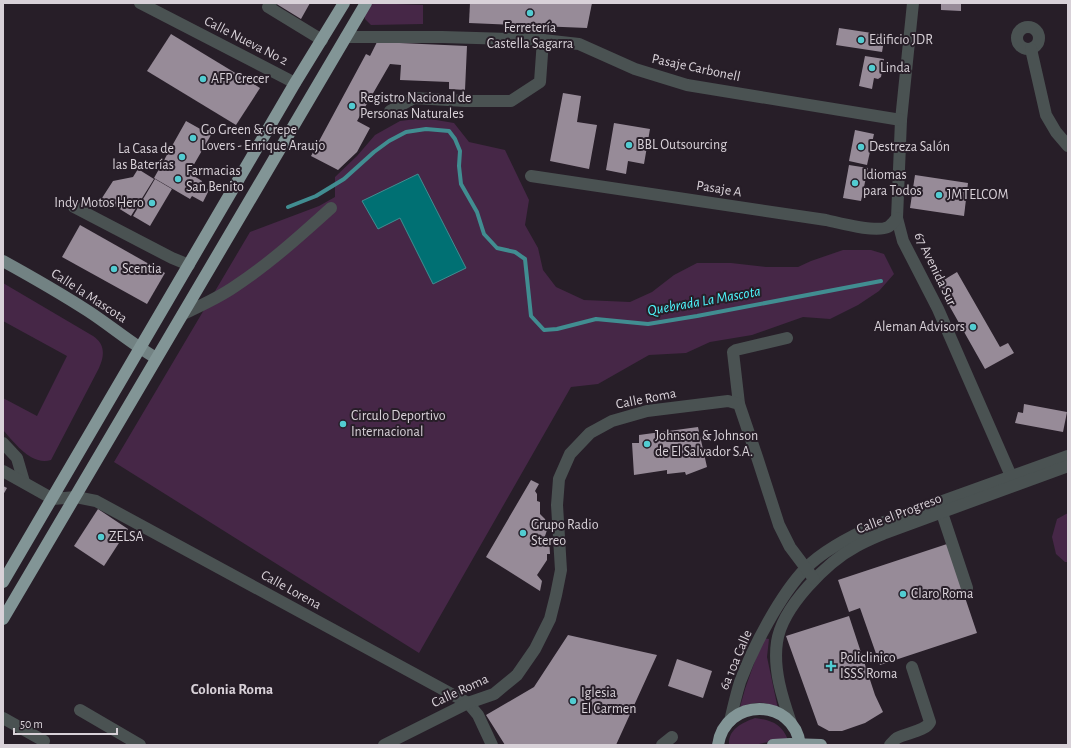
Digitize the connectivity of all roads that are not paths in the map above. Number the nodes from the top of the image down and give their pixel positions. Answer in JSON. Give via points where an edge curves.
{"nodes":[{"id":1,"x":140,"y":3,"type":"edge"},
{"id":2,"x":271,"y":3,"type":"edge"},
{"id":3,"x":344,"y":3,"type":"edge"},
{"id":4,"x":366,"y":3,"type":"edge"},
{"id":5,"x":913,"y":3,"type":"edge"},
{"id":6,"x":346,"y":37,"type":"junction"},
{"id":7,"x":322,"y":40,"type":"junction"},
{"id":8,"x":543,"y":40,"type":"junction"},
{"id":9,"x":1030,"y":49,"type":"dead end"},
{"id":10,"x":296,"y":83,"type":"junction"},
{"id":11,"x":390,"y":111,"type":"dead end"},
{"id":12,"x":901,"y":120,"type":"junction"},
{"id":13,"x":1068,"y":146,"type":"edge"},
{"id":14,"x":532,"y":176,"type":"dead end"},
{"id":15,"x":74,"y":207,"type":"dead end"},
{"id":16,"x":331,"y":208,"type":"dead end"},
{"id":17,"x":897,"y":218,"type":"junction"},
{"id":18,"x":3,"y":261,"type":"edge"},
{"id":19,"x":189,"y":265,"type":"junction"},
{"id":20,"x":183,"y":314,"type":"junction"},
{"id":21,"x":787,"y":338,"type":"dead end"},
{"id":22,"x":140,"y":348,"type":"junction"},
{"id":23,"x":156,"y":358,"type":"junction"},
{"id":24,"x":739,"y":404,"type":"junction"},
{"id":25,"x":3,"y":442,"type":"edge"},
{"id":26,"x":1068,"y":456,"type":"edge"},
{"id":27,"x":1068,"y":466,"type":"edge"},
{"id":28,"x":3,"y":471,"type":"edge"},
{"id":29,"x":1013,"y":480,"type":"junction"},
{"id":30,"x":24,"y":482,"type":"junction"},
{"id":31,"x":76,"y":497,"type":"junction"},
{"id":32,"x":53,"y":499,"type":"junction"},
{"id":33,"x":942,"y":513,"type":"junction"},
{"id":34,"x":806,"y":568,"type":"junction"},
{"id":35,"x":814,"y":579,"type":"junction"},
{"id":36,"x":3,"y":582,"type":"edge"},
{"id":37,"x":967,"y":588,"type":"dead end"},
{"id":38,"x":775,"y":612,"type":"joint"},
{"id":39,"x":3,"y":619,"type":"edge"},
{"id":40,"x":912,"y":667,"type":"dead end"},
{"id":41,"x":468,"y":703,"type":"junction"},
{"id":42,"x":80,"y":710,"type":"dead end"},
{"id":43,"x":3,"y":718,"type":"edge"},
{"id":44,"x":730,"y":721,"type":"junction"},
{"id":45,"x":791,"y":723,"type":"junction"},
{"id":46,"x":672,"y":737,"type":"dead end"},
{"id":47,"x":44,"y":741,"type":"dead end"},
{"id":48,"x":800,"y":744,"type":"edge"},
{"id":49,"x":140,"y":745,"type":"edge"},
{"id":50,"x":384,"y":745,"type":"edge"},
{"id":51,"x":492,"y":745,"type":"edge"},
{"id":52,"x":662,"y":745,"type":"edge"},
{"id":53,"x":718,"y":745,"type":"edge"},
{"id":54,"x":773,"y":745,"type":"edge"},
{"id":55,"x":821,"y":745,"type":"edge"},
{"id":56,"x":890,"y":745,"type":"edge"}],
"edges":[{"from":1,"to":10,"type":"street","name":"Calle Nueva No 2"},
{"from":2,"to":7,"type":"street","via":[[268,7]]},
{"from":3,"to":7,"type":"highway"},
{"from":4,"to":6,"type":"highway"},
{"from":5,"to":12,"type":"street","name":"67 Avenida Sur"},
{"from":6,"to":8,"type":"street","name":"Pasaje Carbonell"},
{"from":6,"to":20,"type":"highway"},
{"from":7,"to":10,"type":"highway"},
{"from":8,"to":11,"type":"street","via":[[540,82],[511,101],[414,98]]},
{"from":8,"to":12,"type":"street","name":"Pasaje Carbonell","via":[[580,44],[635,69],[687,84]]},
{"from":9,"to":13,"type":"street","via":[[1046,115]]},
{"from":10,"to":19,"type":"highway"},
{"from":12,"to":17,"type":"street","name":"67 Avenida Sur"},
{"from":14,"to":17,"type":"street","name":"Pasaje A","via":[[881,229],[889,226]]},
{"from":15,"to":19,"type":"street"},
{"from":16,"to":20,"type":"street","via":[[274,258],[248,277]]},
{"from":17,"to":29,"type":"street","name":"67 Avenida Sur","via":[[903,241],[938,309]]},
{"from":18,"to":22,"type":"main road","name":"Calle la Mascota","via":[[89,312]]},
{"from":19,"to":22,"type":"highway"},
{"from":20,"to":23,"type":"highway"},
{"from":21,"to":24,"type":"street","via":[[733,352]]},
{"from":22,"to":23,"type":"main road","name":"Calle la Mascota"},
{"from":22,"to":32,"type":"highway"},
{"from":23,"to":31,"type":"highway"},
{"from":24,"to":34,"type":"street","via":[[779,525],[790,547]]},
{"from":24,"to":41,"type":"street","name":"Calle Roma","via":[[728,401],[647,411],[612,421],[590,433],[570,454],[559,479],[557,505],[560,570],[550,619],[535,650],[517,676],[494,694]]},
{"from":25,"to":30,"type":"street","via":[[17,458]]},
{"from":26,"to":29,"type":"street","name":"Calle el Progreso"},
{"from":27,"to":29,"type":"street","name":"Calle el Progreso"},
{"from":28,"to":30,"type":"street"},
{"from":29,"to":33,"type":"street","name":"Calle el Progreso"},
{"from":29,"to":34,"type":"street","name":"Calle el Progreso","via":[[876,525],[848,538]]},
{"from":30,"to":32,"type":"street"},
{"from":31,"to":32,"type":"street","name":"Calle Lorena"},
{"from":31,"to":39,"type":"highway"},
{"from":31,"to":41,"type":"street","name":"Calle Lorena","via":[[96,501]]},
{"from":32,"to":36,"type":"highway"},
{"from":33,"to":35,"type":"street","name":"Calle el Progreso","via":[[857,546]]},
{"from":33,"to":37,"type":"street"},
{"from":34,"to":35,"type":"street"},
{"from":34,"to":38,"type":"street","name":"Calle el Progreso"},
{"from":35,"to":45,"type":"street","name":"Calle el Progreso","via":[[789,613],[778,638],[777,670]]},
{"from":38,"to":44,"type":"street","name":"6a 10a Calle","via":[[749,659]]},
{"from":40,"to":56,"type":"street","via":[[930,722],[897,738]]},
{"from":41,"to":50,"type":"street","name":"Calle Roma"},
{"from":41,"to":51,"type":"street","name":"Calle Lorena","via":[[478,715]]},
{"from":42,"to":49,"type":"street"},
{"from":43,"to":47,"type":"street"},
{"from":44,"to":45,"type":"highway","via":[[740,713],[761,708],[774,711]]},
{"from":44,"to":53,"type":"highway","via":[[721,733]]},
{"from":45,"to":48,"type":"highway","via":[[798,734]]},
{"from":46,"to":52,"type":"street"},
{"from":48,"to":54,"type":"highway"},
{"from":48,"to":55,"type":"highway"}]}
